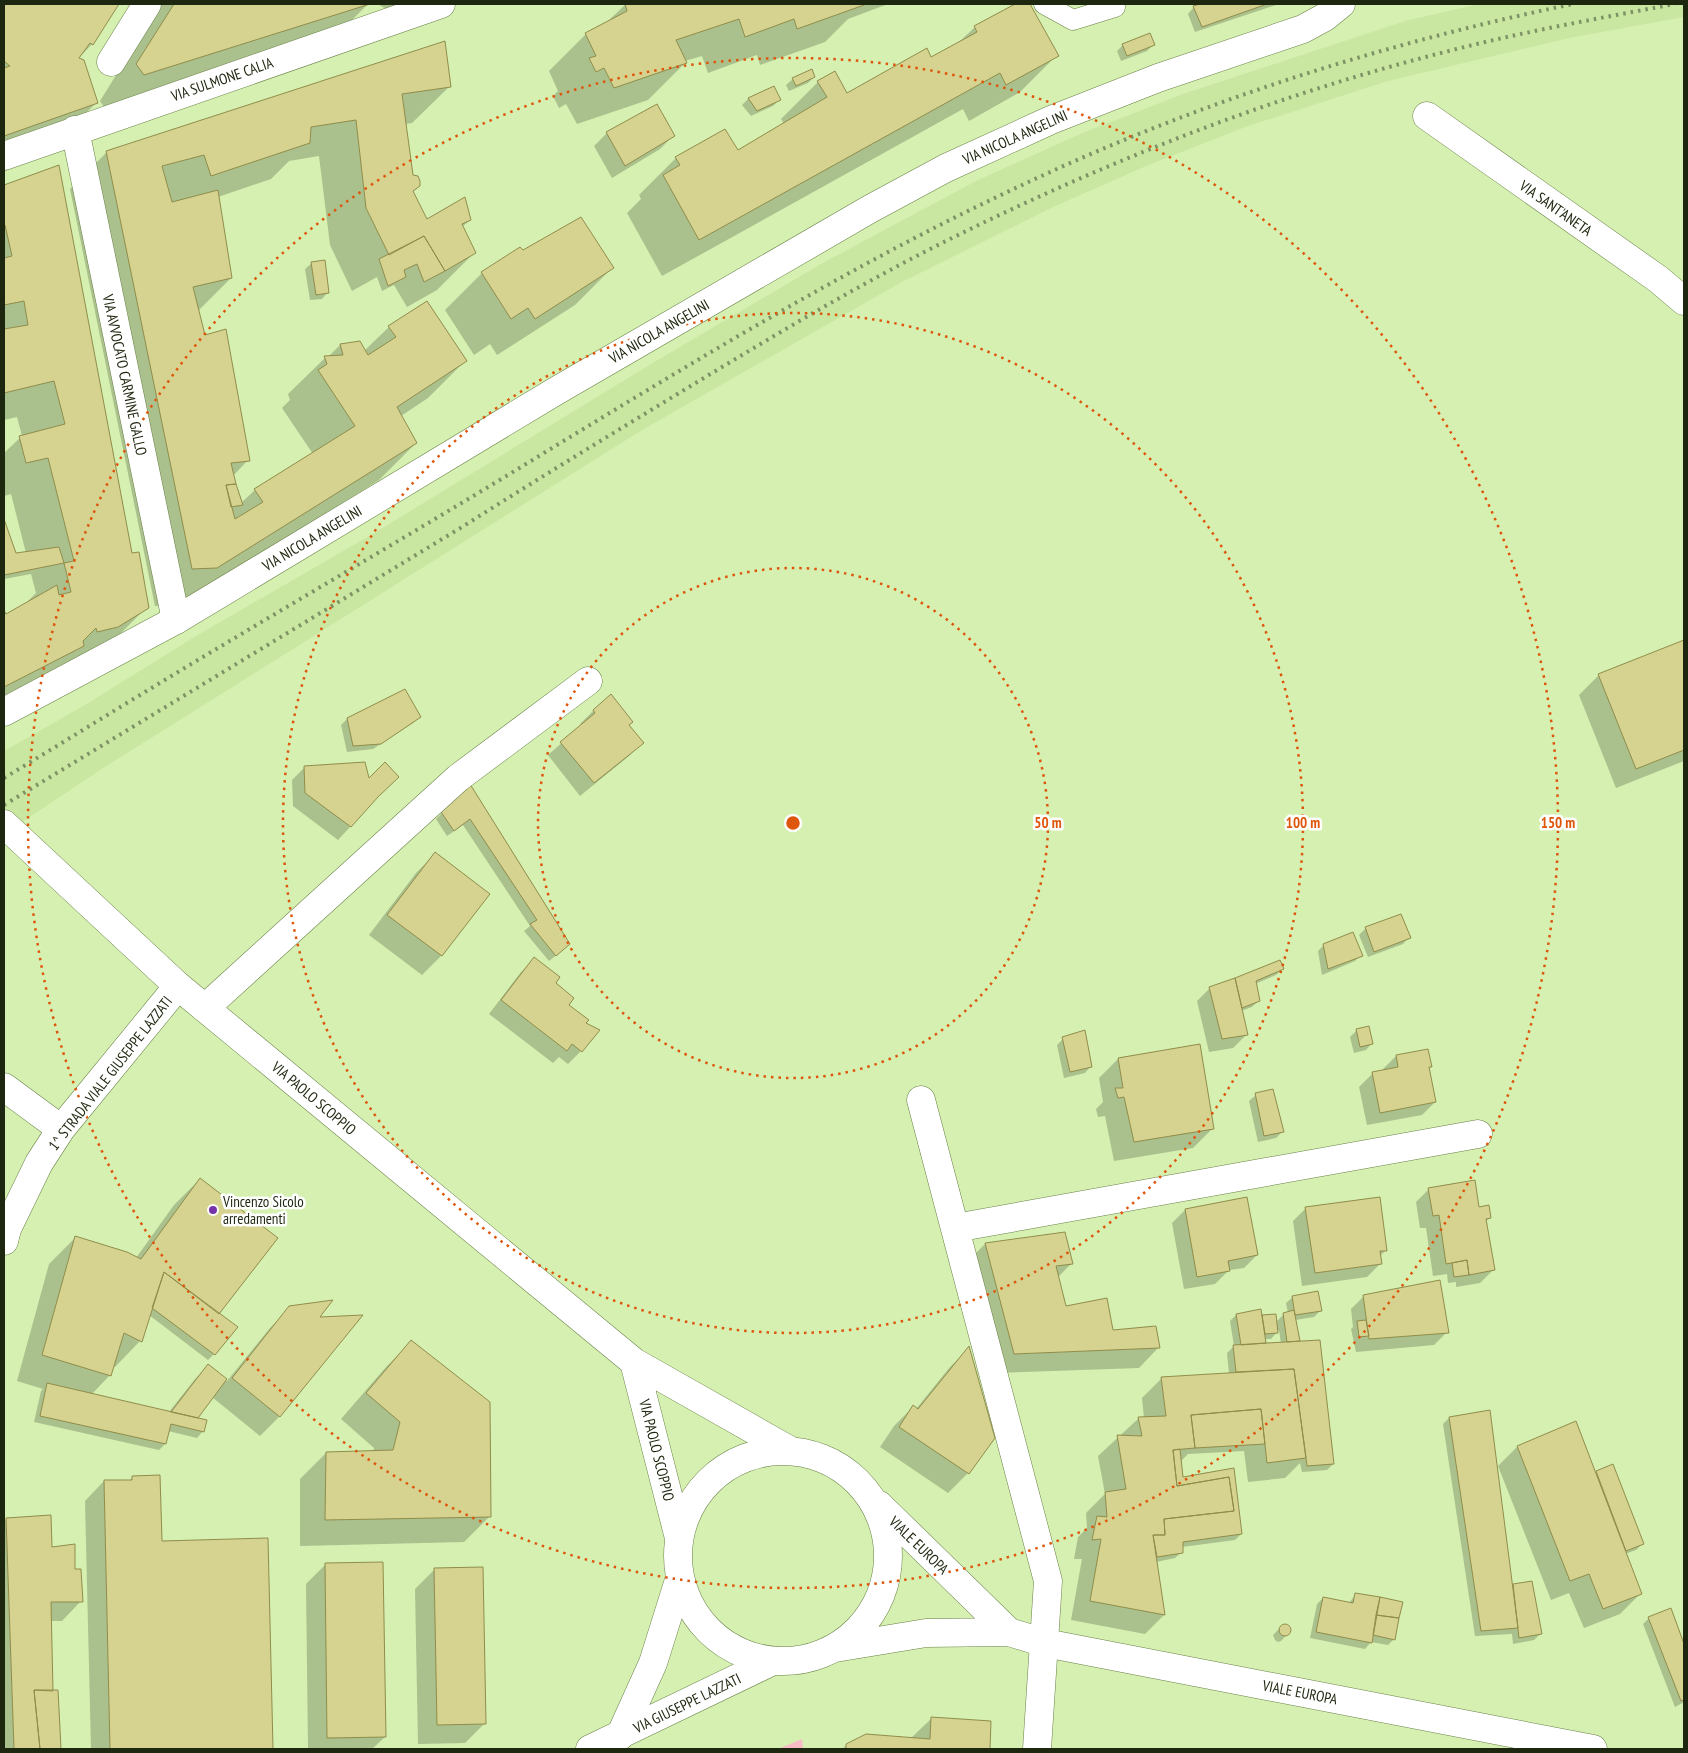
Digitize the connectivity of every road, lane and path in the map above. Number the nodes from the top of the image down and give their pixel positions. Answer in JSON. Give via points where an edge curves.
{"nodes":[{"id":1,"x":147,"y":4,"type":"edge"},
{"id":2,"x":441,"y":4,"type":"edge"},
{"id":3,"x":1044,"y":4,"type":"edge"},
{"id":4,"x":1341,"y":4,"type":"edge"},
{"id":5,"x":1115,"y":7,"type":"dead end"},
{"id":6,"x":111,"y":62,"type":"dead end"},
{"id":7,"x":1427,"y":116,"type":"dead end"},
{"id":8,"x":75,"y":130,"type":"junction"},
{"id":9,"x":4,"y":156,"type":"edge"},
{"id":10,"x":1684,"y":301,"type":"edge"},
{"id":11,"x":176,"y":620,"type":"junction"},
{"id":12,"x":588,"y":680,"type":"dead end"},
{"id":13,"x":4,"y":712,"type":"edge"},
{"id":14,"x":4,"y":824,"type":"edge"},
{"id":15,"x":178,"y":986,"type":"junction"},
{"id":16,"x":205,"y":1008,"type":"junction"},
{"id":17,"x":4,"y":1087,"type":"edge"},
{"id":18,"x":921,"y":1100,"type":"dead end"},
{"id":19,"x":61,"y":1129,"type":"junction"},
{"id":20,"x":1478,"y":1134,"type":"dead end"},
{"id":21,"x":955,"y":1228,"type":"junction"},
{"id":22,"x":4,"y":1241,"type":"edge"},
{"id":23,"x":634,"y":1362,"type":"junction"},
{"id":24,"x":791,"y":1451,"type":"junction"},
{"id":25,"x":873,"y":1500,"type":"junction"},
{"id":26,"x":679,"y":1538,"type":"junction"},
{"id":27,"x":680,"y":1577,"type":"junction"},
{"id":28,"x":1008,"y":1632,"type":"junction"},
{"id":29,"x":1045,"y":1643,"type":"junction"},
{"id":30,"x":835,"y":1648,"type":"junction"},
{"id":31,"x":773,"y":1661,"type":"junction"},
{"id":32,"x":620,"y":1736,"type":"junction"},
{"id":33,"x":1548,"y":1745,"type":"edge"},
{"id":34,"x":590,"y":1749,"type":"edge"},
{"id":35,"x":1037,"y":1749,"type":"edge"},
{"id":36,"x":1593,"y":1749,"type":"edge"}],
"edges":[{"from":1,"to":6,"type":"street"},
{"from":2,"to":8,"type":"street","name":"VIA SULMONE CALIA"},
{"from":3,"to":5,"type":"lane","via":[[1073,20]]},
{"from":4,"to":11,"type":"street","name":"VIA NICOLA ANGELINI","via":[[1303,29],[1158,78],[1051,120],[946,168],[556,391]]},
{"from":7,"to":10,"type":"street","name":"VIA SANT'ANETA"},
{"from":8,"to":9,"type":"street","name":"VIA SULMONE CALIA"},
{"from":8,"to":11,"type":"street","name":"VIA AVVOCATO CARMINE GALLO"},
{"from":11,"to":13,"type":"street","name":"VIA NICOLA ANGELINI"},
{"from":12,"to":16,"type":"street","via":[[458,778]]},
{"from":14,"to":15,"type":"street","name":"VIA PAOLO SCOPPIO"},
{"from":15,"to":16,"type":"street","name":"VIA PAOLO SCOPPIO"},
{"from":15,"to":19,"type":"street","name":"1^ STRADA VIALE GIUSEPPE LAZZATI"},
{"from":16,"to":23,"type":"street","name":"VIA PAOLO SCOPPIO"},
{"from":17,"to":19,"type":"street"},
{"from":18,"to":21,"type":"street"},
{"from":19,"to":22,"type":"street","name":"1^ STRADA VIALE GIUSEPPE LAZZATI","via":[[39,1163]]},
{"from":20,"to":21,"type":"street"},
{"from":21,"to":29,"type":"street","via":[[1048,1581]]},
{"from":23,"to":24,"type":"street","name":"VIA PAOLO SCOPPIO"},
{"from":23,"to":26,"type":"street","name":"VIA PAOLO SCOPPIO"},
{"from":24,"to":25,"type":"street","via":[[823,1458],[851,1475]]},
{"from":24,"to":26,"type":"street","via":[[760,1453],[731,1464],[707,1484],[689,1509]]},
{"from":25,"to":28,"type":"street","name":"VIALE EUROPA"},
{"from":25,"to":30,"type":"street","via":[[886,1531],[888,1565],[880,1598],[861,1627]]},
{"from":26,"to":27,"type":"street"},
{"from":27,"to":31,"type":"street","via":[[691,1608],[712,1634],[740,1652]]},
{"from":27,"to":32,"type":"street","name":"VIA GIUSEPPE LAZZATI","via":[[653,1663]]},
{"from":28,"to":29,"type":"street","name":"VIALE EUROPA"},
{"from":28,"to":30,"type":"street","name":"VIALE EUROPA","via":[[926,1633]]},
{"from":29,"to":33,"type":"street","name":"VIALE EUROPA"},
{"from":29,"to":35,"type":"street"},
{"from":30,"to":31,"type":"street","via":[[805,1659]]},
{"from":31,"to":32,"type":"street","name":"VIA GIUSEPPE LAZZATI"},
{"from":32,"to":34,"type":"street"},
{"from":33,"to":36,"type":"street","name":"VIALE EUROPA"}]}
